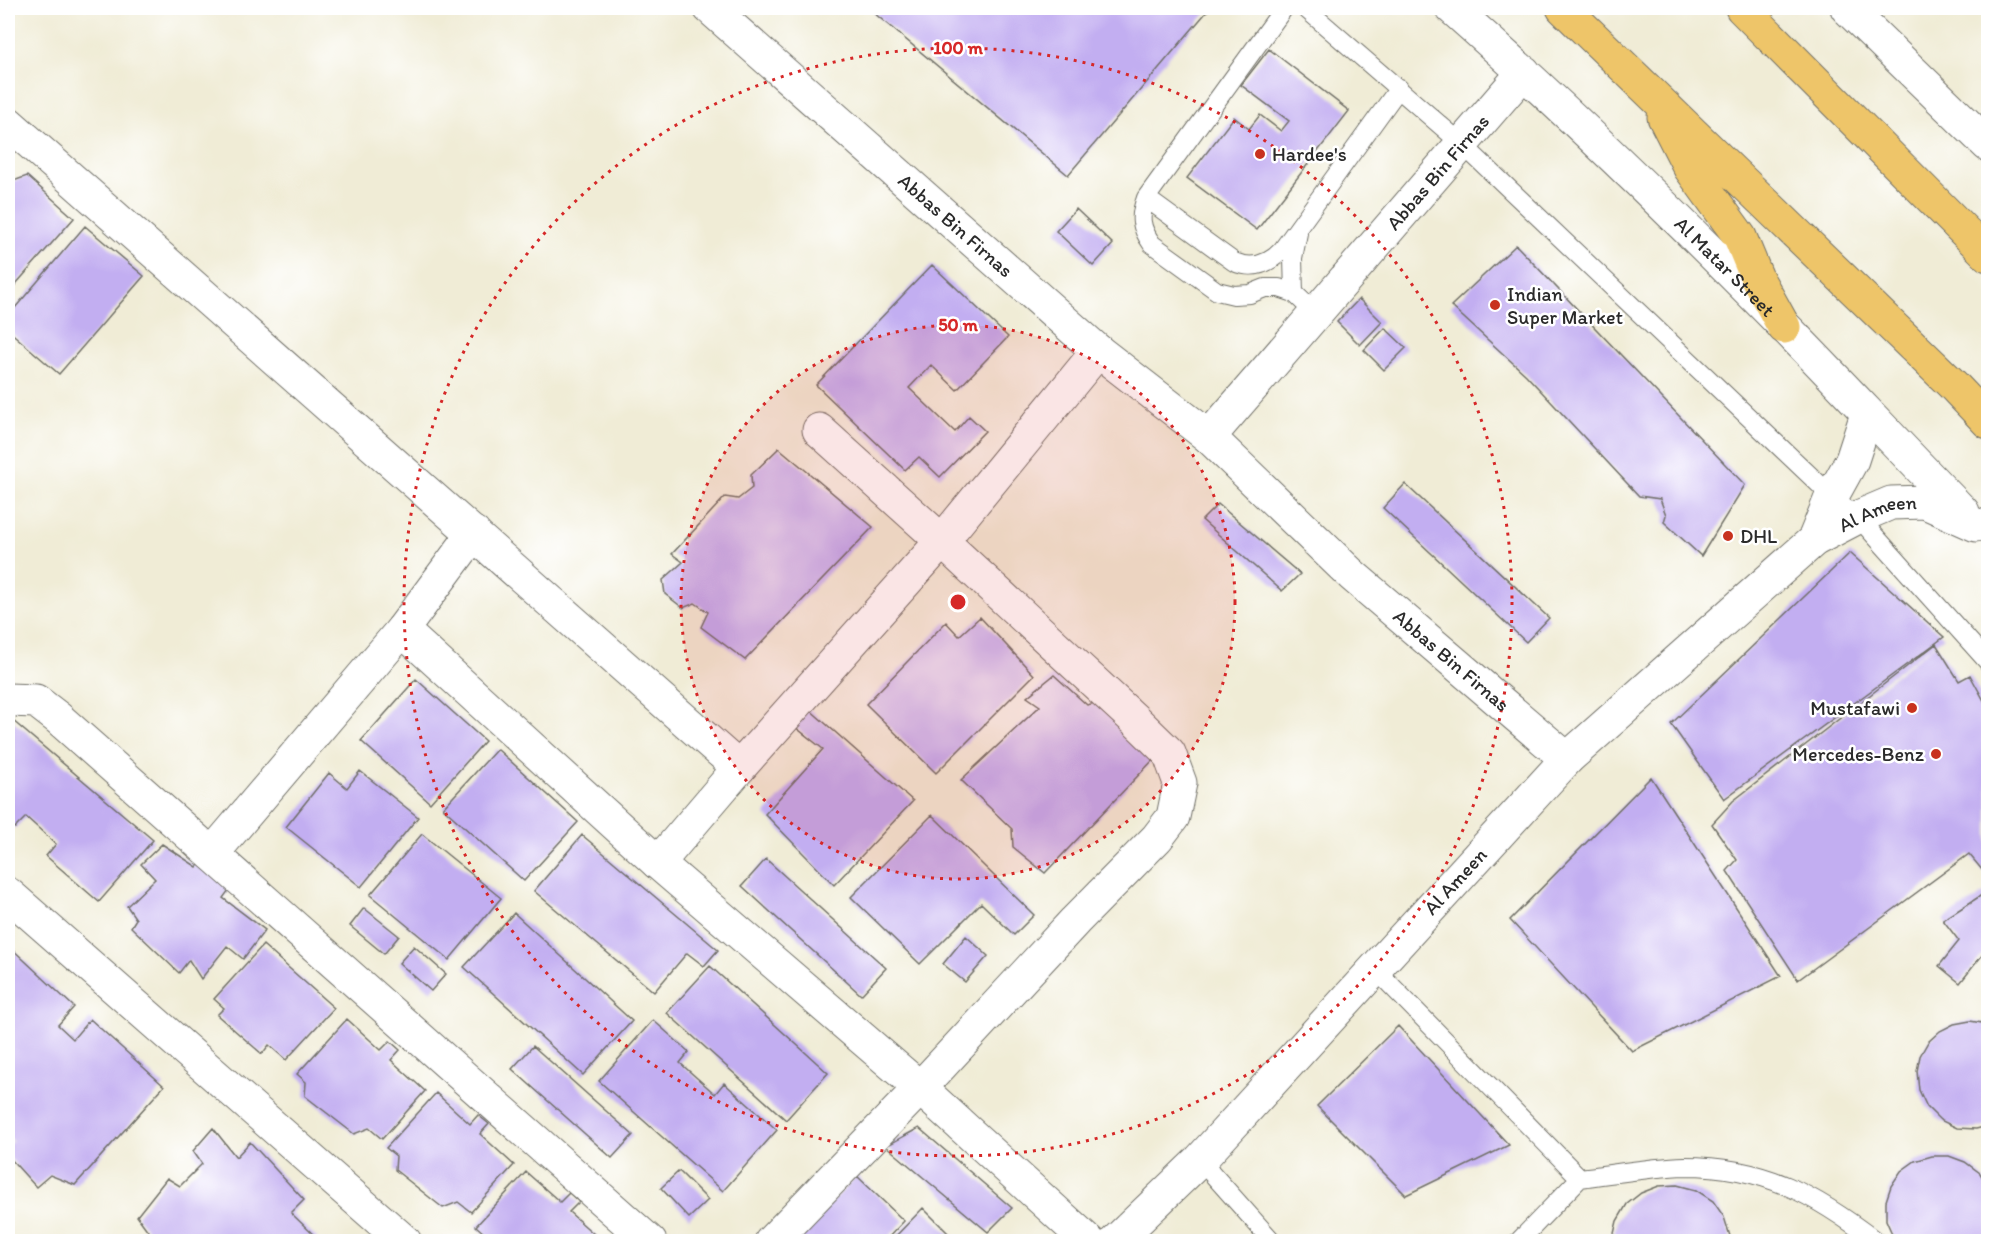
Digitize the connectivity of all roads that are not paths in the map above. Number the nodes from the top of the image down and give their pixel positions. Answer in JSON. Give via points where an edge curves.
{"nodes":[{"id":1,"x":710,"y":8,"type":"edge"},
{"id":2,"x":1284,"y":8,"type":"edge"},
{"id":3,"x":1305,"y":8,"type":"edge"},
{"id":4,"x":1452,"y":8,"type":"edge"},
{"id":5,"x":1563,"y":8,"type":"edge"},
{"id":6,"x":1742,"y":8,"type":"edge"},
{"id":7,"x":1847,"y":8,"type":"edge"},
{"id":8,"x":1524,"y":72,"type":"junction"},
{"id":9,"x":1399,"y":88,"type":"junction"},
{"id":10,"x":1653,"y":94,"type":"junction"},
{"id":11,"x":8,"y":123,"type":"edge"},
{"id":12,"x":1462,"y":144,"type":"junction"},
{"id":13,"x":1989,"y":145,"type":"edge"},
{"id":14,"x":1146,"y":198,"type":"junction"},
{"id":15,"x":1301,"y":225,"type":"junction"},
{"id":16,"x":1989,"y":255,"type":"edge"},
{"id":17,"x":1304,"y":303,"type":"junction"},
{"id":18,"x":1784,"y":327,"type":"junction"},
{"id":19,"x":1098,"y":351,"type":"junction"},
{"id":20,"x":1867,"y":414,"type":"junction"},
{"id":21,"x":1989,"y":422,"type":"edge"},
{"id":22,"x":819,"y":430,"type":"dead end"},
{"id":23,"x":1209,"y":437,"type":"junction"},
{"id":24,"x":1831,"y":498,"type":"junction"},
{"id":25,"x":1858,"y":517,"type":"junction"},
{"id":26,"x":474,"y":532,"type":"junction"},
{"id":27,"x":1982,"y":532,"type":"edge"},
{"id":28,"x":1814,"y":540,"type":"junction"},
{"id":29,"x":942,"y":541,"type":"junction"},
{"id":30,"x":402,"y":630,"type":"junction"},
{"id":31,"x":1989,"y":662,"type":"edge"},
{"id":32,"x":8,"y":699,"type":"edge"},
{"id":33,"x":1567,"y":759,"type":"junction"},
{"id":34,"x":739,"y":768,"type":"junction"},
{"id":35,"x":212,"y":855,"type":"junction"},
{"id":36,"x":658,"y":863,"type":"junction"},
{"id":37,"x":8,"y":894,"type":"edge"},
{"id":38,"x":1374,"y":968,"type":"junction"},
{"id":39,"x":920,"y":1088,"type":"junction"},
{"id":40,"x":1200,"y":1160,"type":"junction"},
{"id":41,"x":1580,"y":1178,"type":"junction"},
{"id":42,"x":405,"y":1242,"type":"edge"},
{"id":43,"x":650,"y":1242,"type":"edge"},
{"id":44,"x":771,"y":1242,"type":"edge"},
{"id":45,"x":1089,"y":1242,"type":"edge"},
{"id":46,"x":1115,"y":1242,"type":"edge"},
{"id":47,"x":1273,"y":1242,"type":"edge"},
{"id":48,"x":1518,"y":1242,"type":"edge"},
{"id":49,"x":1877,"y":1242,"type":"edge"}],
"edges":[{"from":1,"to":19,"type":"street","name":"Abbas Bin Firnas"},
{"from":2,"to":14,"type":"lane"},
{"from":3,"to":9,"type":"lane"},
{"from":4,"to":8,"type":"street","name":"Al Matar Street"},
{"from":5,"to":10,"type":"highway"},
{"from":6,"to":16,"type":"highway"},
{"from":7,"to":13,"type":"street"},
{"from":8,"to":12,"type":"street","name":"Abbas Bin Firnas"},
{"from":8,"to":18,"type":"street","name":"Al Matar Street"},
{"from":9,"to":12,"type":"lane"},
{"from":9,"to":15,"type":"lane"},
{"from":10,"to":18,"type":"highway","via":[[1690,168],[1740,237]]},
{"from":10,"to":21,"type":"highway"},
{"from":11,"to":26,"type":"street"},
{"from":12,"to":17,"type":"street","name":"Abbas Bin Firnas"},
{"from":12,"to":24,"type":"lane"},
{"from":14,"to":15,"type":"lane","via":[[1242,265],[1274,259]]},
{"from":14,"to":17,"type":"lane","via":[[1142,223],[1152,244],[1217,291],[1234,295],[1279,288]]},
{"from":15,"to":17,"type":"lane","via":[[1293,258]]},
{"from":17,"to":23,"type":"street","name":"Abbas Bin Firnas"},
{"from":18,"to":20,"type":"street","name":"Al Matar Street"},
{"from":19,"to":23,"type":"street","name":"Abbas Bin Firnas"},
{"from":19,"to":29,"type":"street"},
{"from":20,"to":24,"type":"street","name":"Al Ameen","via":[[1852,460]]},
{"from":20,"to":27,"type":"street","name":"Al Matar Street"},
{"from":22,"to":29,"type":"street"},
{"from":23,"to":33,"type":"street","name":"Abbas Bin Firnas","via":[[1352,576]]},
{"from":24,"to":25,"type":"lane"},
{"from":24,"to":28,"type":"street","name":"Al Ameen"},
{"from":25,"to":27,"type":"street","name":"Al Ameen","via":[[1891,503],[1925,502]]},
{"from":25,"to":28,"type":"street","name":"Al Ameen"},
{"from":25,"to":31,"type":"lane"},
{"from":26,"to":30,"type":"street"},
{"from":26,"to":34,"type":"street"},
{"from":28,"to":33,"type":"street","name":"Al Ameen"},
{"from":29,"to":34,"type":"street"},
{"from":29,"to":39,"type":"street","via":[[1169,753],[1180,783],[1173,817],[1156,838]]},
{"from":30,"to":35,"type":"street"},
{"from":30,"to":36,"type":"street"},
{"from":32,"to":35,"type":"street","via":[[36,701]]},
{"from":33,"to":38,"type":"street","name":"Al Ameen"},
{"from":34,"to":36,"type":"street"},
{"from":35,"to":43,"type":"street"},
{"from":36,"to":39,"type":"street"},
{"from":37,"to":42,"type":"street"},
{"from":38,"to":40,"type":"street","name":"Al Ameen"},
{"from":38,"to":41,"type":"lane"},
{"from":39,"to":44,"type":"street"},
{"from":39,"to":45,"type":"street"},
{"from":40,"to":46,"type":"street","name":"Al Ameen"},
{"from":40,"to":47,"type":"lane"},
{"from":41,"to":48,"type":"lane"},
{"from":41,"to":49,"type":"lane","via":[[1684,1166],[1738,1170],[1788,1185],[1833,1209]]}]}
